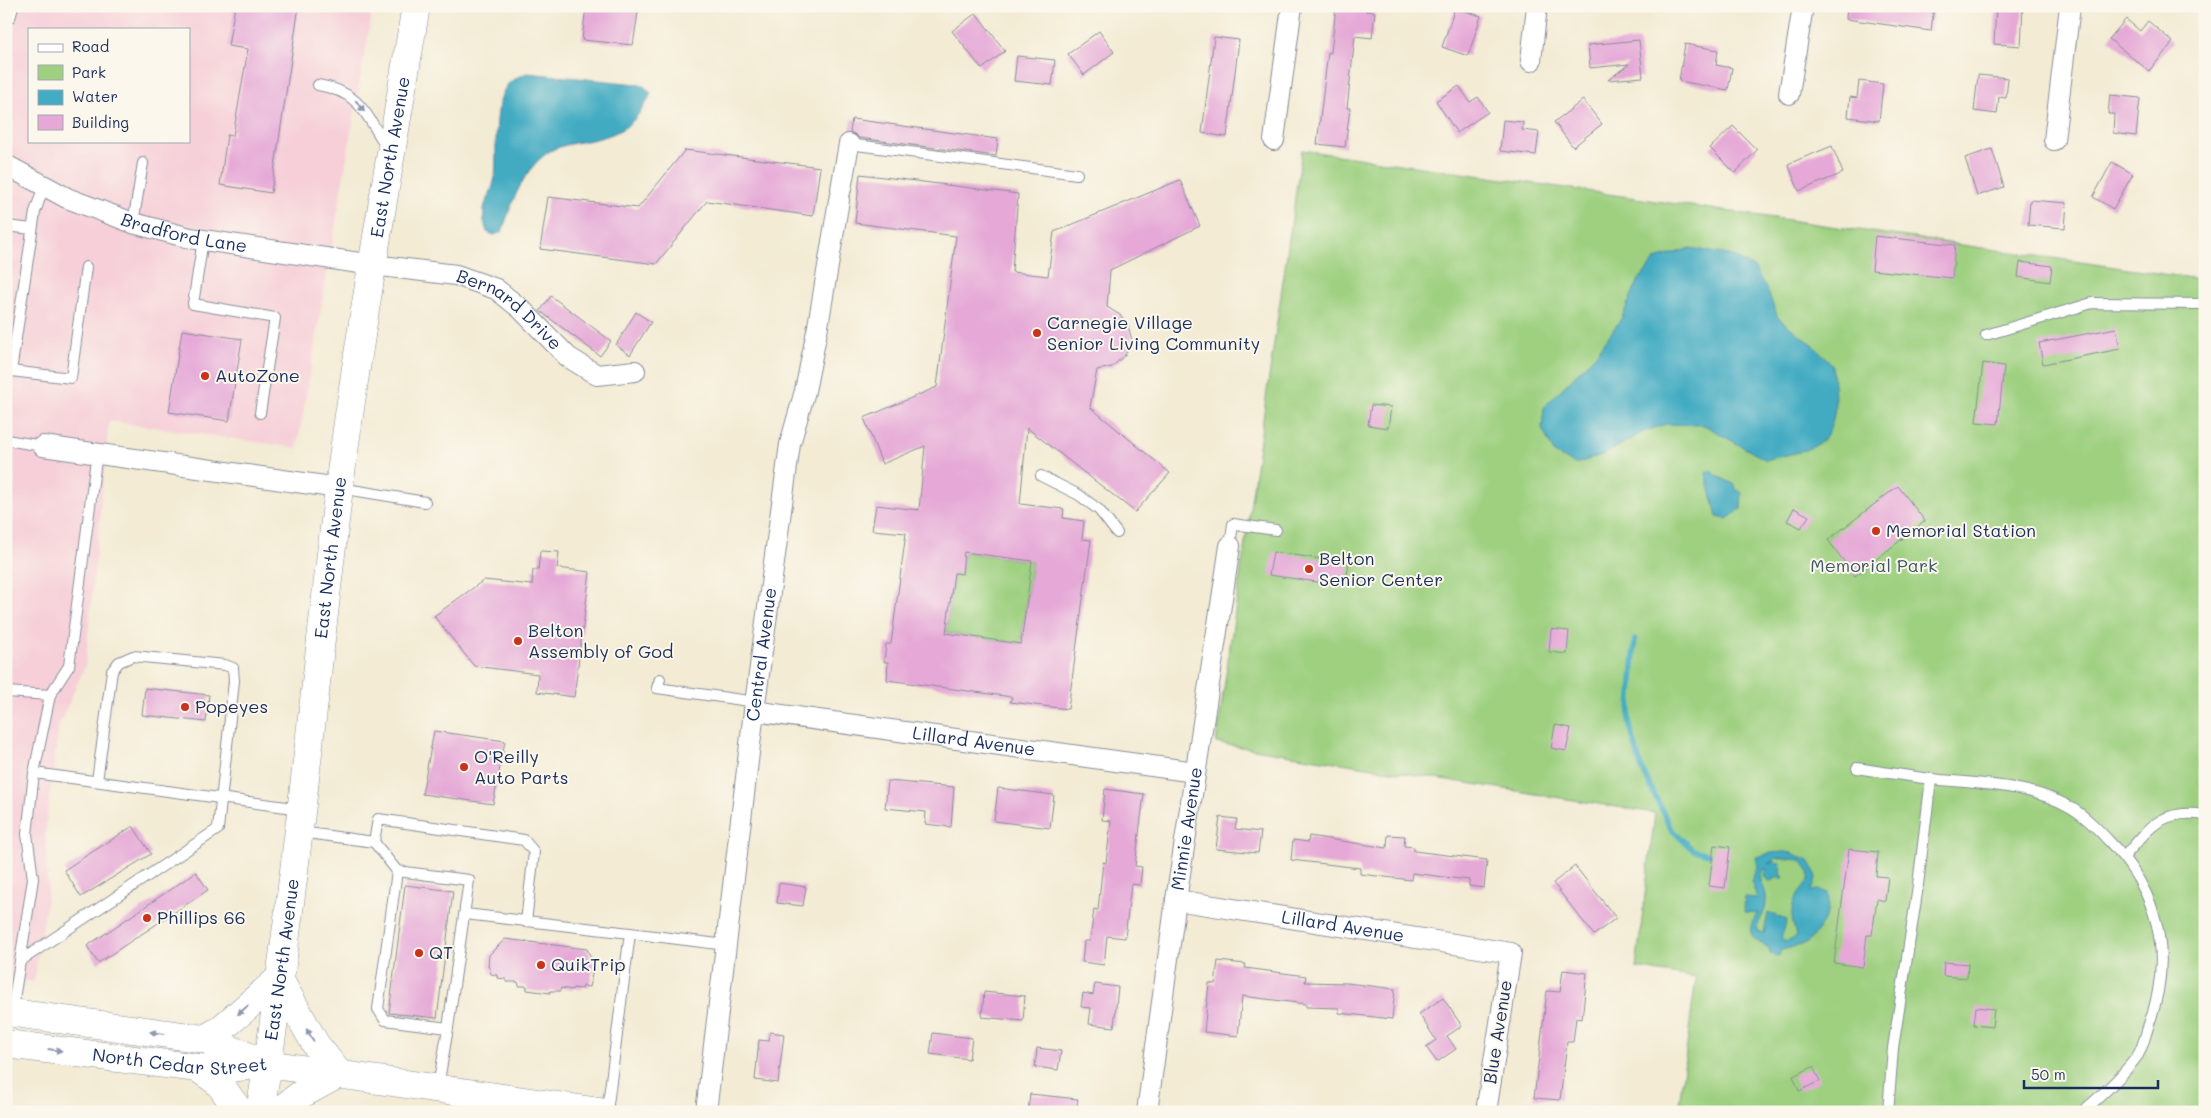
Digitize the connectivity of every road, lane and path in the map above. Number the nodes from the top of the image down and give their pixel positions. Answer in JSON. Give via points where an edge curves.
{"nodes":[{"id":1,"x":8,"y":6,"type":"edge"},
{"id":2,"x":416,"y":6,"type":"edge"},
{"id":3,"x":1292,"y":6,"type":"edge"},
{"id":4,"x":1537,"y":6,"type":"edge"},
{"id":5,"x":1803,"y":6,"type":"edge"},
{"id":6,"x":2070,"y":6,"type":"edge"},
{"id":7,"x":6,"y":14,"type":"edge"},
{"id":8,"x":1531,"y":61,"type":"dead end"},
{"id":9,"x":318,"y":86,"type":"dead end"},
{"id":10,"x":1789,"y":94,"type":"dead end"},
{"id":11,"x":1274,"y":140,"type":"dead end"},
{"id":12,"x":2054,"y":140,"type":"dead end"},
{"id":13,"x":849,"y":144,"type":"joint"},
{"id":14,"x":391,"y":154,"type":"junction"},
{"id":15,"x":143,"y":163,"type":"dead end"},
{"id":16,"x":6,"y":165,"type":"edge"},
{"id":17,"x":1077,"y":174,"type":"dead end"},
{"id":18,"x":44,"y":186,"type":"junction"},
{"id":19,"x":133,"y":223,"type":"junction"},
{"id":20,"x":6,"y":226,"type":"edge"},
{"id":21,"x":32,"y":229,"type":"junction"},
{"id":22,"x":203,"y":240,"type":"junction"},
{"id":23,"x":373,"y":265,"type":"junction"},
{"id":24,"x":86,"y":267,"type":"dead end"},
{"id":25,"x":2205,"y":304,"type":"edge"},
{"id":26,"x":1986,"y":335,"type":"dead end"},
{"id":27,"x":635,"y":371,"type":"dead end"},
{"id":28,"x":8,"y":372,"type":"edge"},
{"id":29,"x":260,"y":413,"type":"dead end"},
{"id":30,"x":6,"y":440,"type":"edge"},
{"id":31,"x":43,"y":446,"type":"joint"},
{"id":32,"x":97,"y":452,"type":"junction"},
{"id":33,"x":1041,"y":476,"type":"dead end"},
{"id":34,"x":339,"y":488,"type":"junction"},
{"id":35,"x":426,"y":502,"type":"dead end"},
{"id":36,"x":1276,"y":530,"type":"dead end"},
{"id":37,"x":1117,"y":533,"type":"dead end"},
{"id":38,"x":1230,"y":546,"type":"joint"},
{"id":39,"x":660,"y":679,"type":"dead end"},
{"id":40,"x":6,"y":692,"type":"edge"},
{"id":41,"x":50,"y":695,"type":"junction"},
{"id":42,"x":755,"y":707,"type":"junction"},
{"id":43,"x":1857,"y":768,"type":"dead end"},
{"id":44,"x":1195,"y":772,"type":"junction"},
{"id":45,"x":34,"y":773,"type":"junction"},
{"id":46,"x":1931,"y":779,"type":"junction"},
{"id":47,"x":96,"y":781,"type":"junction"},
{"id":48,"x":222,"y":798,"type":"junction"},
{"id":49,"x":2205,"y":815,"type":"edge"},
{"id":50,"x":301,"y":820,"type":"junction"},
{"id":51,"x":374,"y":842,"type":"junction"},
{"id":52,"x":2124,"y":857,"type":"junction"},
{"id":53,"x":397,"y":871,"type":"junction"},
{"id":54,"x":1176,"y":900,"type":"junction"},
{"id":55,"x":465,"y":914,"type":"junction"},
{"id":56,"x":526,"y":922,"type":"junction"},
{"id":57,"x":630,"y":933,"type":"junction"},
{"id":58,"x":726,"y":945,"type":"junction"},
{"id":59,"x":1511,"y":953,"type":"joint"},
{"id":60,"x":20,"y":961,"type":"junction"},
{"id":61,"x":279,"y":979,"type":"junction"},
{"id":62,"x":9,"y":1012,"type":"edge"},
{"id":63,"x":448,"y":1028,"type":"junction"},
{"id":64,"x":205,"y":1039,"type":"junction"},
{"id":65,"x":6,"y":1044,"type":"edge"},
{"id":66,"x":267,"y":1064,"type":"junction"},
{"id":67,"x":198,"y":1068,"type":"junction"},
{"id":68,"x":339,"y":1074,"type":"junction"},
{"id":69,"x":438,"y":1089,"type":"junction"},
{"id":70,"x":557,"y":1109,"type":"edge"},
{"id":71,"x":240,"y":1112,"type":"edge"},
{"id":72,"x":260,"y":1112,"type":"edge"},
{"id":73,"x":278,"y":1112,"type":"edge"},
{"id":74,"x":600,"y":1112,"type":"edge"},
{"id":75,"x":607,"y":1112,"type":"edge"},
{"id":76,"x":706,"y":1112,"type":"edge"},
{"id":77,"x":1147,"y":1112,"type":"edge"},
{"id":78,"x":1486,"y":1112,"type":"edge"},
{"id":79,"x":1888,"y":1112,"type":"edge"},
{"id":80,"x":2082,"y":1112,"type":"edge"}],
"edges":[{"from":1,"to":7,"type":"street"},
{"from":2,"to":14,"type":"main road","name":"East North Avenue"},
{"from":3,"to":11,"type":"street"},
{"from":4,"to":8,"type":"street"},
{"from":5,"to":10,"type":"street"},
{"from":6,"to":12,"type":"street"},
{"from":9,"to":14,"type":"lane","one_way":true,"via":[[346,93],[358,102]]},
{"from":13,"to":17,"type":"lane"},
{"from":13,"to":42,"type":"street","name":"Central Avenue","via":[[818,326],[790,444]]},
{"from":14,"to":23,"type":"main road","name":"East North Avenue"},
{"from":15,"to":19,"type":"lane"},
{"from":16,"to":18,"type":"street","name":"Bradford Lane"},
{"from":18,"to":19,"type":"street","name":"Bradford Lane"},
{"from":18,"to":21,"type":"lane"},
{"from":19,"to":22,"type":"street","name":"Bradford Lane"},
{"from":20,"to":21,"type":"lane"},
{"from":21,"to":28,"type":"lane"},
{"from":22,"to":23,"type":"street","name":"Bradford Lane"},
{"from":22,"to":29,"type":"lane","via":[[193,304],[274,318]]},
{"from":23,"to":27,"type":"street","name":"Bernard Drive","via":[[456,275],[496,289],[568,356],[597,375]]},
{"from":23,"to":34,"type":"main road","name":"East North Avenue"},
{"from":24,"to":28,"type":"lane","via":[[71,378]]},
{"from":25,"to":26,"type":"lane","via":[[2092,303]]},
{"from":30,"to":31,"type":"lane"},
{"from":31,"to":32,"type":"street"},
{"from":32,"to":34,"type":"street"},
{"from":32,"to":41,"type":"lane","via":[[69,666]]},
{"from":33,"to":37,"type":"lane","via":[[1079,495],[1099,510]]},
{"from":34,"to":35,"type":"lane"},
{"from":34,"to":50,"type":"main road","name":"East North Avenue"},
{"from":36,"to":38,"type":"lane","via":[[1233,524]]},
{"from":38,"to":44,"type":"street","name":"Minnie Avenue"},
{"from":39,"to":42,"type":"lane","via":[[658,688]]},
{"from":40,"to":41,"type":"lane"},
{"from":41,"to":45,"type":"lane"},
{"from":42,"to":44,"type":"street","name":"Lillard Avenue"},
{"from":42,"to":58,"type":"street","name":"Central Avenue"},
{"from":43,"to":46,"type":"lane"},
{"from":44,"to":54,"type":"street","name":"Minnie Avenue"},
{"from":45,"to":47,"type":"lane"},
{"from":45,"to":60,"type":"lane","via":[[27,834],[33,879]]},
{"from":46,"to":52,"type":"lane","via":[[2031,792],[2068,806],[2094,826]]},
{"from":46,"to":79,"type":"lane","via":[[1893,1048]]},
{"from":47,"to":48,"type":"lane"},
{"from":47,"to":48,"type":"lane","via":[[112,671],[118,662],[133,656],[224,665],[233,668],[234,681]]},
{"from":48,"to":50,"type":"lane"},
{"from":48,"to":60,"type":"lane","via":[[218,830]]},
{"from":49,"to":52,"type":"lane","via":[[2190,812],[2164,817]]},
{"from":50,"to":51,"type":"lane"},
{"from":50,"to":61,"type":"main road","name":"East North Avenue"},
{"from":51,"to":53,"type":"lane"},
{"from":51,"to":56,"type":"lane","via":[[378,819],[524,840],[534,852]]},
{"from":52,"to":80,"type":"lane","via":[[2153,906],[2161,948],[2157,1002],[2138,1054],[2100,1097]]},
{"from":53,"to":55,"type":"lane","via":[[470,880]]},
{"from":53,"to":63,"type":"lane","via":[[378,1009],[385,1020]]},
{"from":54,"to":59,"type":"street","name":"Lillard Avenue"},
{"from":54,"to":77,"type":"street","name":"Minnie Avenue"},
{"from":55,"to":56,"type":"lane"},
{"from":55,"to":63,"type":"lane"},
{"from":56,"to":57,"type":"lane"},
{"from":57,"to":58,"type":"lane"},
{"from":57,"to":75,"type":"lane"},
{"from":58,"to":76,"type":"street","name":"Central Avenue"},
{"from":59,"to":78,"type":"street","name":"Blue Avenue"},
{"from":60,"to":62,"type":"lane"},
{"from":61,"to":64,"type":"main road","one_way":true},
{"from":61,"to":66,"type":"main road","name":"East North Avenue"},
{"from":68,"to":61,"type":"main road","one_way":true,"via":[[316,1045]]},
{"from":64,"to":62,"type":"main road","name":"North Cedar Street","one_way":true},
{"from":63,"to":69,"type":"lane"},
{"from":64,"to":66,"type":"main road","name":"North Cedar Street"},
{"from":65,"to":67,"type":"main road","name":"North Cedar Street","one_way":true},
{"from":66,"to":67,"type":"main road","name":"North Cedar Street"},
{"from":66,"to":68,"type":"main road"},
{"from":66,"to":72,"type":"main road","name":"East North Avenue"},
{"from":67,"to":71,"type":"main road","via":[[218,1082]]},
{"from":68,"to":69,"type":"main road"},
{"from":68,"to":73,"type":"main road","via":[[300,1095]]},
{"from":69,"to":70,"type":"main road"},
{"from":70,"to":74,"type":"main road"}]}
